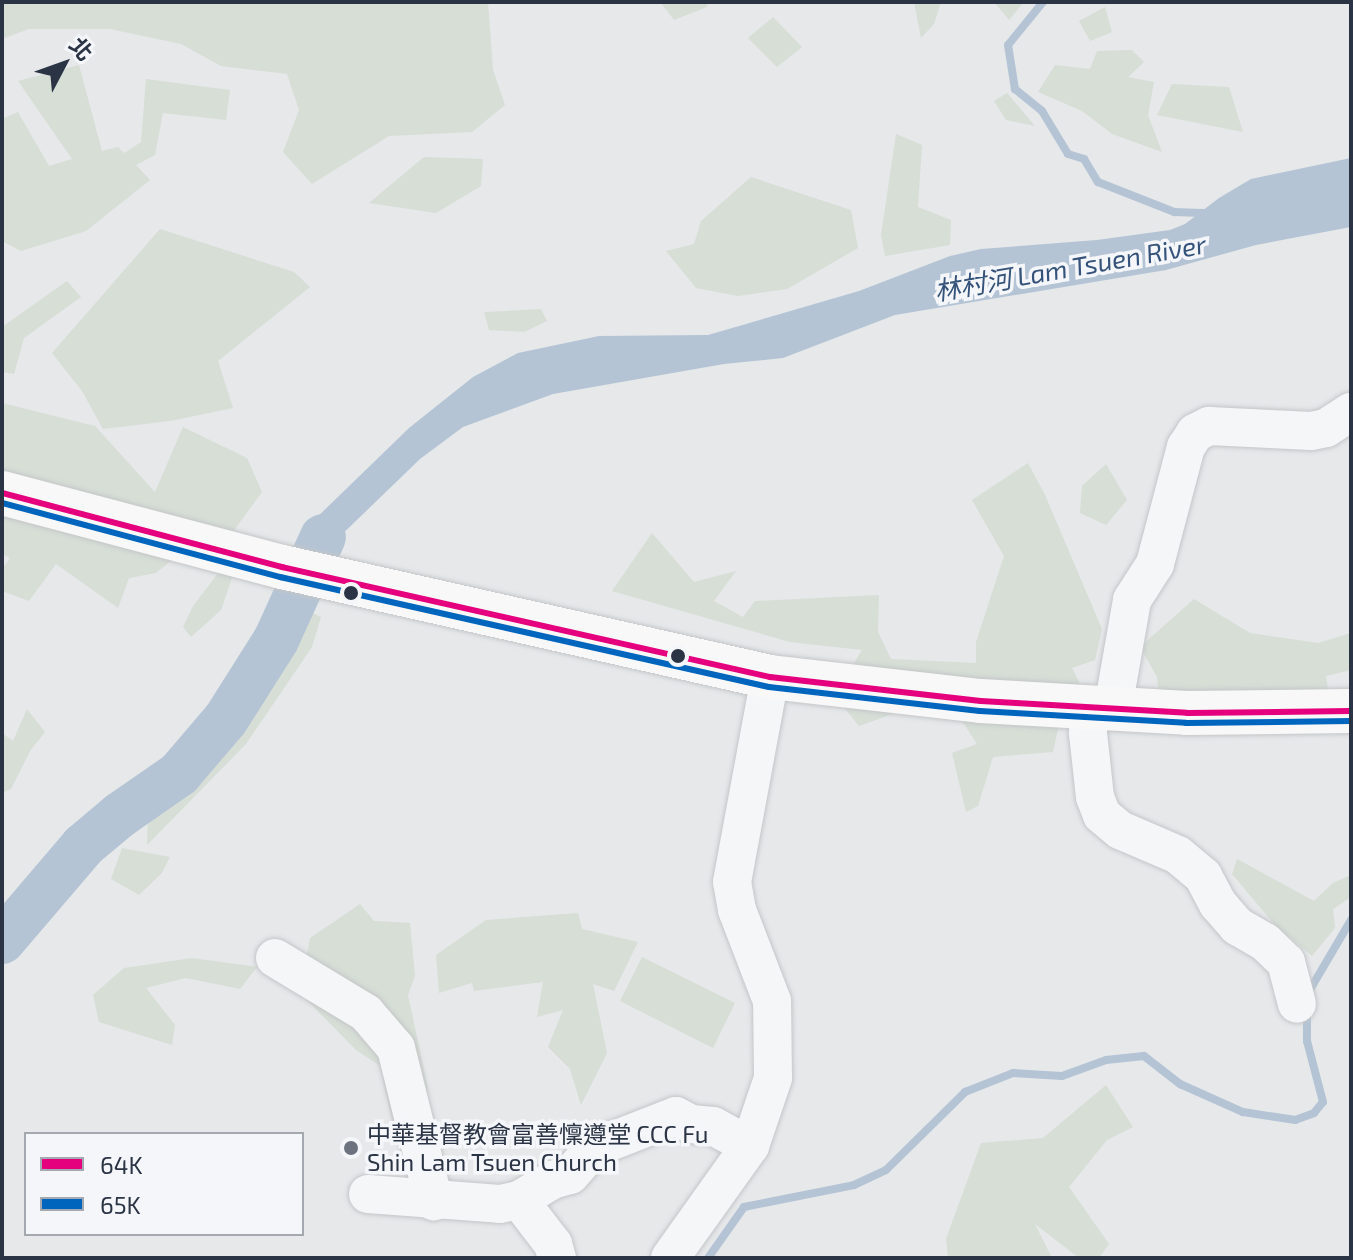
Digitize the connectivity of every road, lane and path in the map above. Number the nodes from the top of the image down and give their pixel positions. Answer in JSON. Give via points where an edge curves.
{"nodes":[{"id":1,"x":1351,"y":412,"type":"edge"},
{"id":2,"x":2,"y":493,"type":"edge"},
{"id":3,"x":770,"y":677,"type":"junction"},
{"id":4,"x":1102,"y":708,"type":"junction"},
{"id":5,"x":1351,"y":711,"type":"edge"},
{"id":6,"x":275,"y":958,"type":"dead end"},
{"id":7,"x":1297,"y":1004,"type":"dead end"},
{"id":8,"x":750,"y":1146,"type":"junction"},
{"id":9,"x":368,"y":1194,"type":"dead end"},
{"id":10,"x":519,"y":1200,"type":"junction"},
{"id":11,"x":434,"y":1201,"type":"junction"},
{"id":12,"x":557,"y":1258,"type":"edge"},
{"id":13,"x":670,"y":1258,"type":"edge"}],
"edges":[{"from":1,"to":4,"type":"street","via":[[1311,431],[1209,426],[1195,433],[1186,447],[1155,564],[1132,600]]},
{"from":2,"to":3,"type":"main road","via":[[282,567]]},
{"from":3,"to":4,"type":"main road","via":[[981,701]]},
{"from":3,"to":8,"type":"street","via":[[732,882],[737,910],[772,1001],[773,1078]]},
{"from":4,"to":5,"type":"main road"},
{"from":4,"to":7,"type":"street","via":[[1088,733],[1102,815],[1120,830],[1178,855],[1203,876],[1237,926],[1286,962]]},
{"from":6,"to":11,"type":"street","via":[[366,1013],[396,1048]]},
{"from":8,"to":10,"type":"street","via":[[713,1126],[676,1116],[594,1148],[570,1175]]},
{"from":8,"to":13,"type":"street"},
{"from":9,"to":11,"type":"street"},
{"from":10,"to":11,"type":"street"},
{"from":10,"to":12,"type":"street","via":[[553,1244]]}]}
